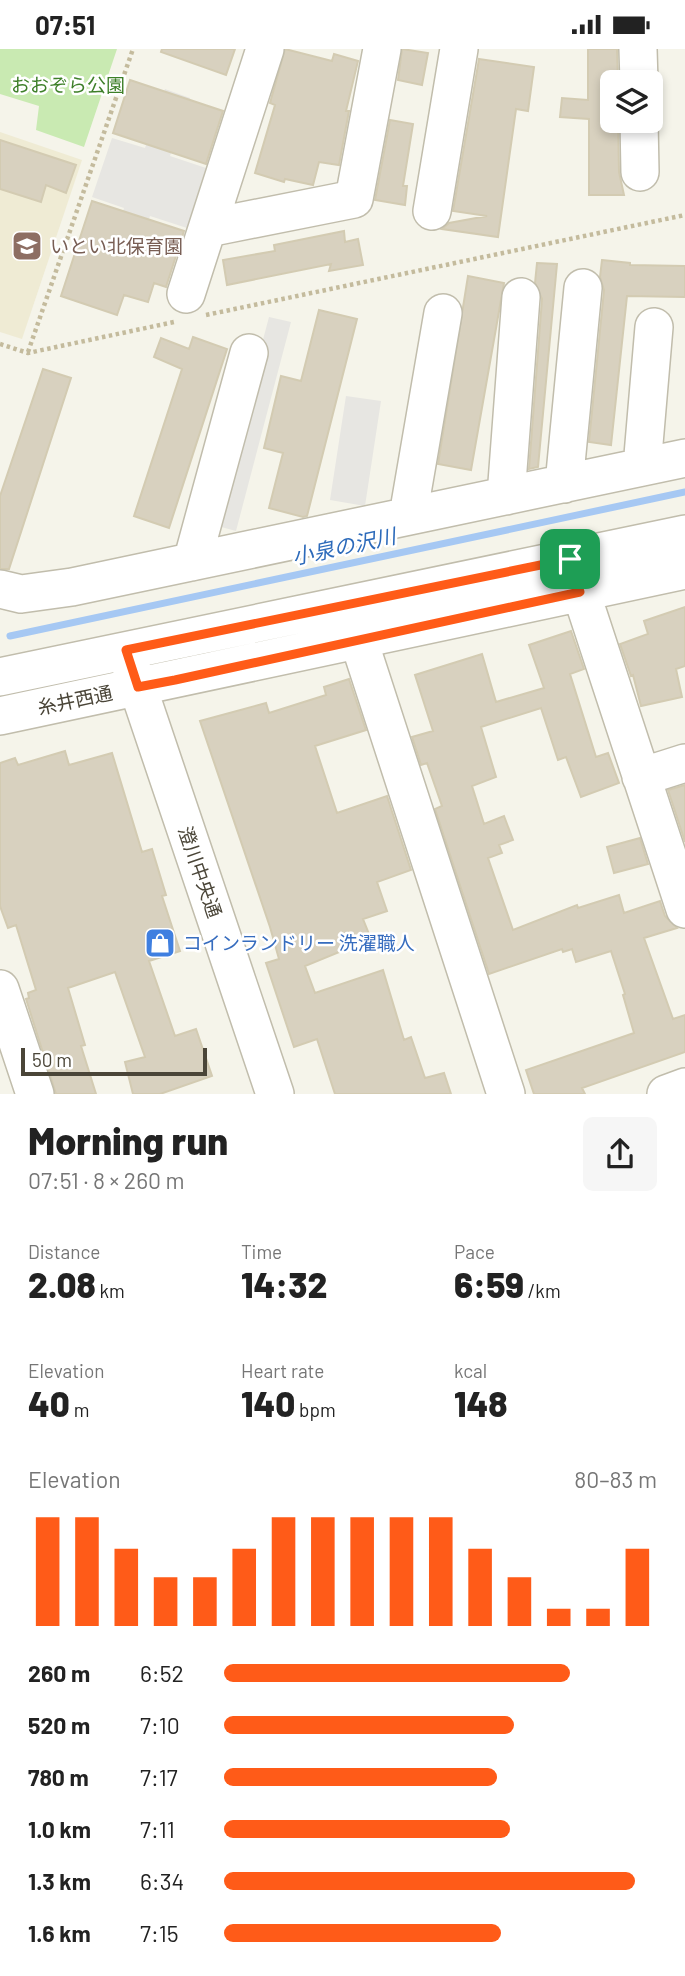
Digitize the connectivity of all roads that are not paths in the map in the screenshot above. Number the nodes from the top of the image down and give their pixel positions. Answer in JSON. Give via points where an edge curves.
{"nodes":[{"id":1,"x":265,"y":49,"type":"edge"},
{"id":2,"x":382,"y":49,"type":"edge"},
{"id":3,"x":459,"y":49,"type":"edge"},
{"id":4,"x":638,"y":49,"type":"edge"},
{"id":5,"x":639,"y":70,"type":"edge"},
{"id":6,"x":639,"y":133,"type":"edge"},
{"id":7,"x":640,"y":173,"type":"dead end"},
{"id":8,"x":432,"y":211,"type":"dead end"},
{"id":9,"x":208,"y":228,"type":"junction"},
{"id":10,"x":583,"y":288,"type":"dead end"},
{"id":11,"x":521,"y":297,"type":"dead end"},
{"id":12,"x":186,"y":311,"type":"road end"},
{"id":13,"x":443,"y":313,"type":"dead end"},
{"id":14,"x":654,"y":327,"type":"dead end"},
{"id":15,"x":248,"y":352,"type":"dead end"},
{"id":16,"x":685,"y":458,"type":"edge"},
{"id":17,"x":642,"y":467,"type":"junction"},
{"id":18,"x":564,"y":484,"type":"junction"},
{"id":19,"x":506,"y":496,"type":"junction"},
{"id":20,"x":408,"y":516,"type":"junction"},
{"id":21,"x":685,"y":534,"type":"edge"},
{"id":22,"x":192,"y":562,"type":"junction"},
{"id":23,"x":685,"y":570,"type":"edge"},
{"id":24,"x":575,"y":575,"type":"junction"},
{"id":25,"x":0,"y":589,"type":"edge"},
{"id":26,"x":355,"y":622,"type":"junction"},
{"id":27,"x":126,"y":650,"type":"junction"},
{"id":28,"x":0,"y":677,"type":"edge"},
{"id":29,"x":138,"y":687,"type":"junction"},
{"id":30,"x":0,"y":716,"type":"edge"},
{"id":31,"x":685,"y":763,"type":"edge"},
{"id":32,"x":641,"y":778,"type":"junction"},
{"id":33,"x":685,"y":909,"type":"edge"},
{"id":34,"x":0,"y":989,"type":"edge"},
{"id":35,"x":685,"y":1087,"type":"edge"},
{"id":36,"x":32,"y":1093,"type":"edge"},
{"id":37,"x":275,"y":1094,"type":"edge"},
{"id":38,"x":506,"y":1094,"type":"edge"},
{"id":39,"x":666,"y":1094,"type":"edge"}],
"edges":[{"from":1,"to":9,"type":"street"},
{"from":2,"to":9,"type":"street","via":[[354,199]]},
{"from":3,"to":8,"type":"street"},
{"from":4,"to":5,"type":"street"},
{"from":6,"to":7,"type":"street"},
{"from":9,"to":12,"type":"street"},
{"from":10,"to":18,"type":"street"},
{"from":11,"to":19,"type":"street"},
{"from":13,"to":20,"type":"street"},
{"from":14,"to":17,"type":"street"},
{"from":15,"to":22,"type":"street"},
{"from":16,"to":17,"type":"street"},
{"from":17,"to":18,"type":"street"},
{"from":18,"to":19,"type":"street"},
{"from":19,"to":20,"type":"street"},
{"from":20,"to":22,"type":"street"},
{"from":21,"to":24,"type":"street","name":"糸井西通"},
{"from":22,"to":25,"type":"street","via":[[72,587],[21,594]]},
{"from":23,"to":24,"type":"street","name":"糸井西通"},
{"from":24,"to":26,"type":"street","name":"糸井西通"},
{"from":24,"to":32,"type":"street"},
{"from":26,"to":27,"type":"street","name":"糸井西通"},
{"from":26,"to":29,"type":"street","name":"糸井西通"},
{"from":26,"to":38,"type":"street"},
{"from":27,"to":28,"type":"street","name":"糸井西通"},
{"from":27,"to":29,"type":"street","name":"澄川中央通"},
{"from":29,"to":30,"type":"street","name":"糸井西通"},
{"from":29,"to":37,"type":"street","name":"澄川中央通"},
{"from":31,"to":32,"type":"street"},
{"from":32,"to":33,"type":"street"},
{"from":34,"to":36,"type":"street"},
{"from":35,"to":39,"type":"street"}]}
